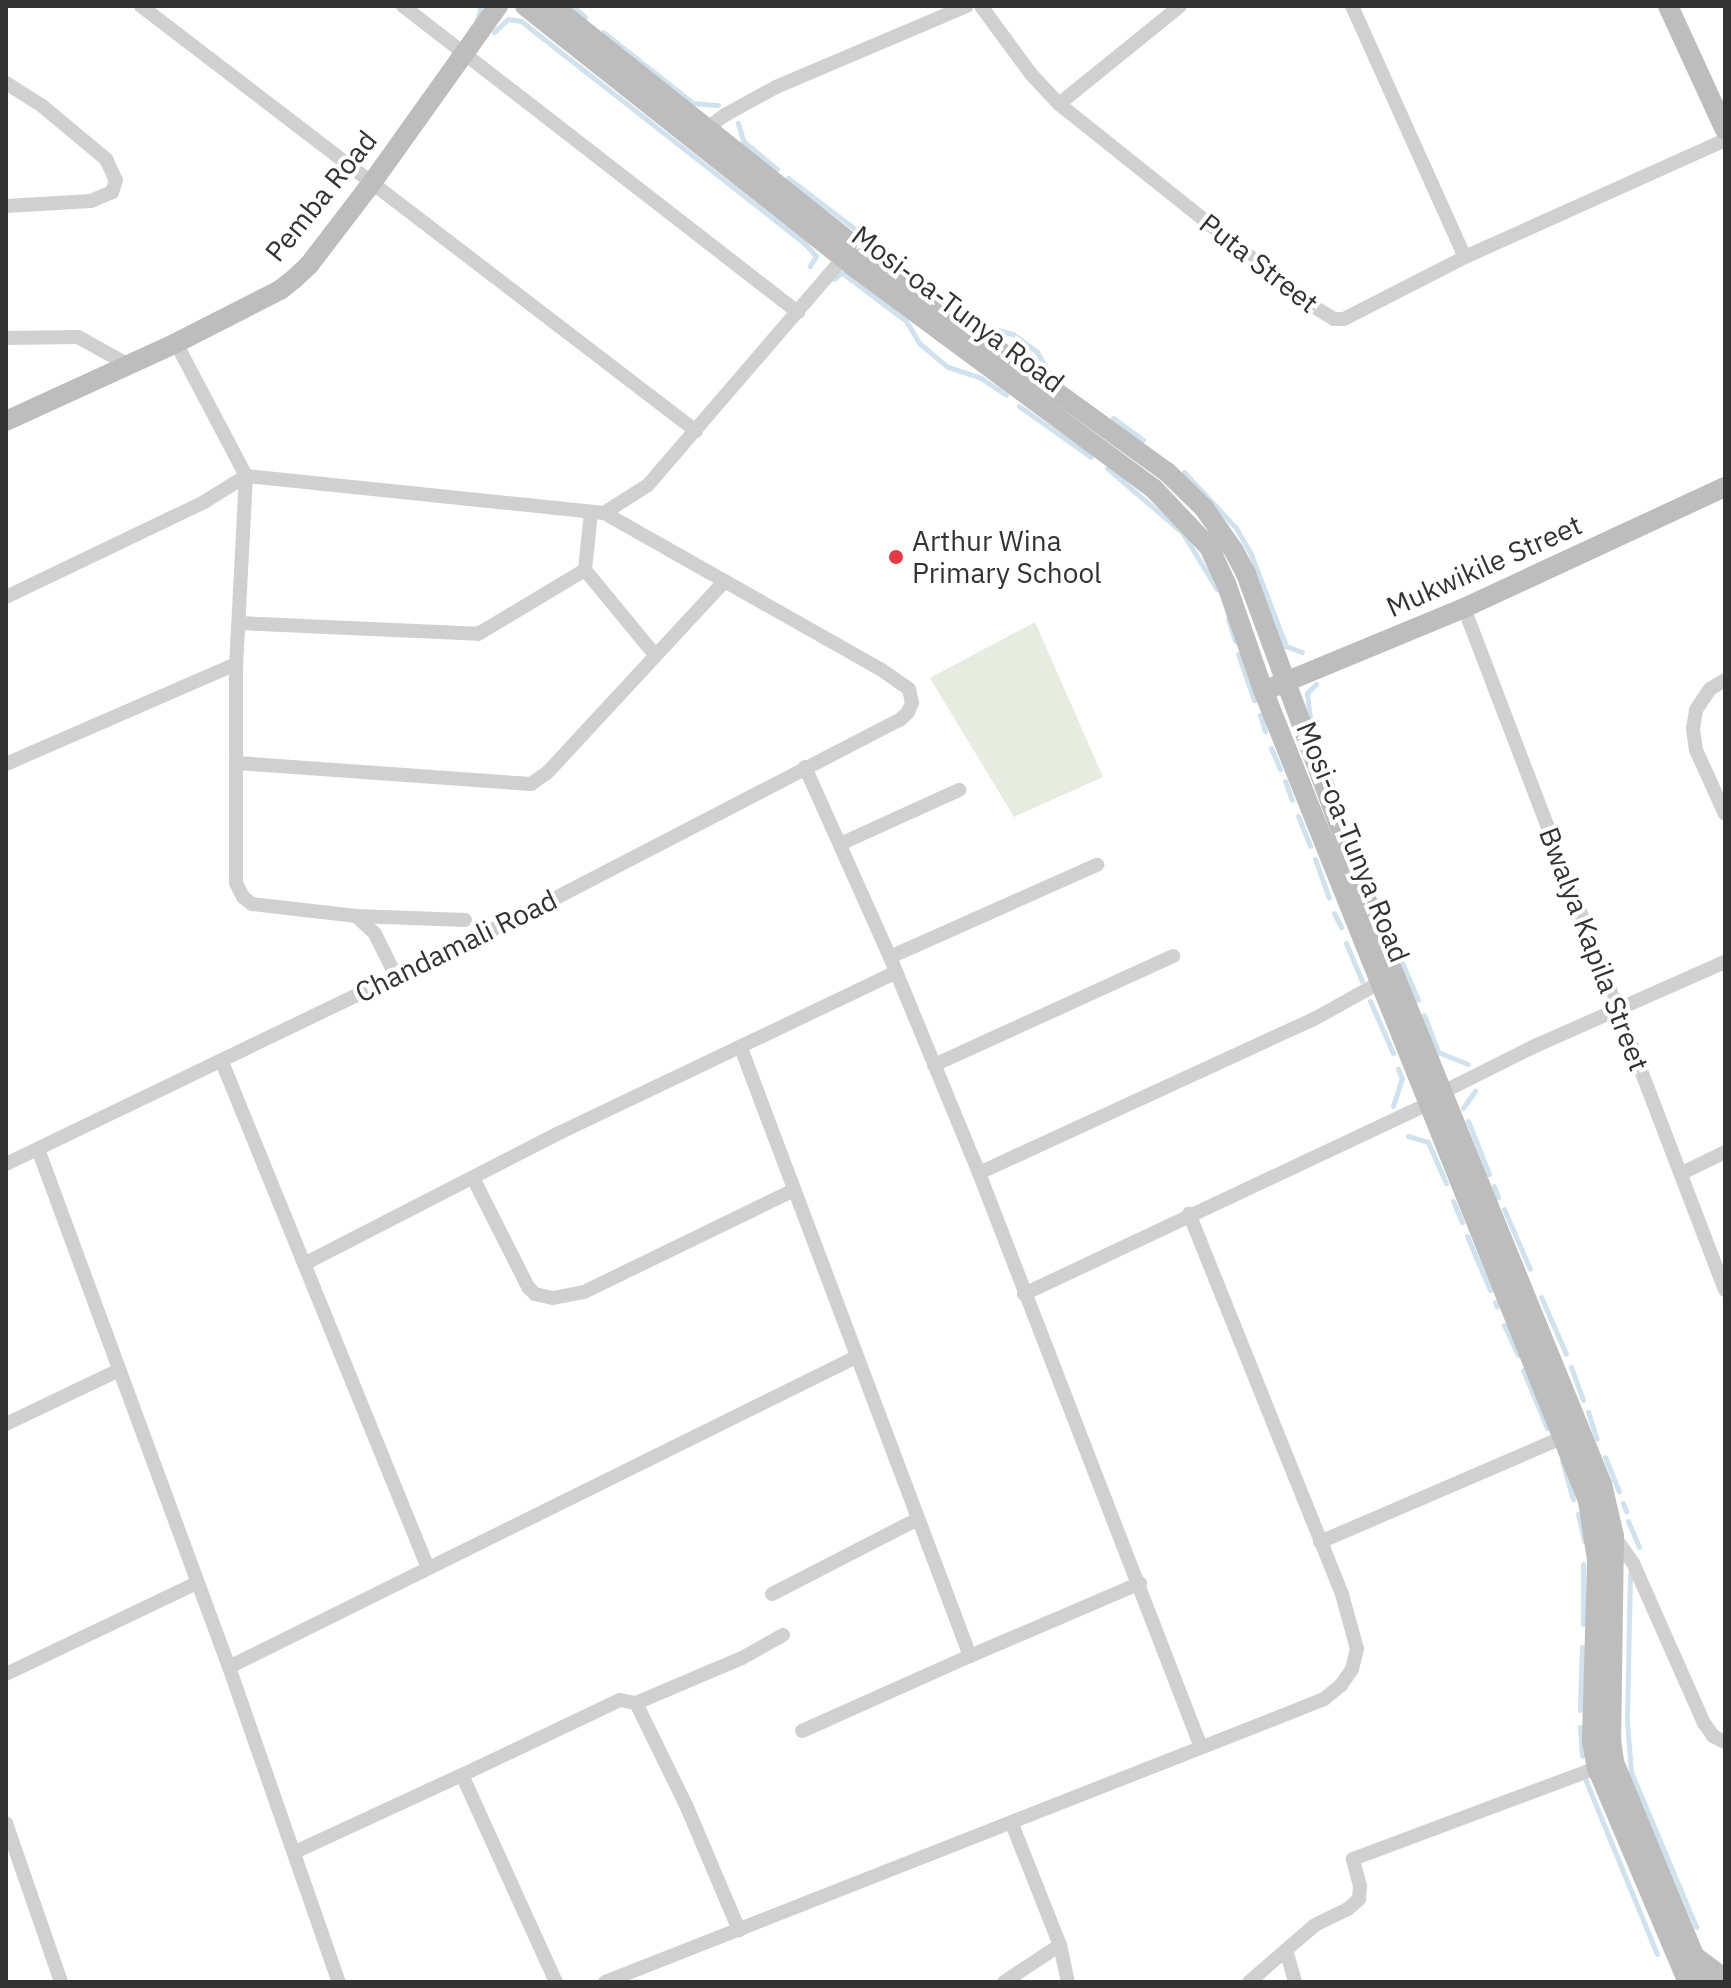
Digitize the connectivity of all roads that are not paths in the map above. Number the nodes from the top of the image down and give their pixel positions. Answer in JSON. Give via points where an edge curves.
{"nodes":[{"id":1,"x":141,"y":6,"type":"edge"},
{"id":2,"x":403,"y":6,"type":"edge"},
{"id":3,"x":498,"y":6,"type":"edge"},
{"id":4,"x":525,"y":6,"type":"edge"},
{"id":5,"x":553,"y":6,"type":"edge"},
{"id":6,"x":967,"y":6,"type":"edge"},
{"id":7,"x":981,"y":6,"type":"edge"},
{"id":8,"x":1180,"y":6,"type":"edge"},
{"id":9,"x":1352,"y":6,"type":"edge"},
{"id":10,"x":1668,"y":6,"type":"edge"},
{"id":11,"x":463,"y":52,"type":"junction"},
{"id":12,"x":6,"y":83,"type":"edge"},
{"id":13,"x":1059,"y":104,"type":"junction"},
{"id":14,"x":1725,"y":130,"type":"edge"},
{"id":15,"x":699,"y":136,"type":"junction"},
{"id":16,"x":1725,"y":140,"type":"edge"},
{"id":17,"x":371,"y":184,"type":"junction"},
{"id":18,"x":6,"y":206,"type":"edge"},
{"id":19,"x":849,"y":252,"type":"junction"},
{"id":20,"x":1465,"y":257,"type":"junction"},
{"id":21,"x":798,"y":312,"type":"junction"},
{"id":22,"x":6,"y":338,"type":"edge"},
{"id":23,"x":176,"y":343,"type":"junction"},
{"id":24,"x":127,"y":364,"type":"junction"},
{"id":25,"x":6,"y":421,"type":"edge"},
{"id":26,"x":696,"y":431,"type":"junction"},
{"id":27,"x":246,"y":476,"type":"junction"},
{"id":28,"x":1725,"y":487,"type":"edge"},
{"id":29,"x":597,"y":512,"type":"junction"},
{"id":30,"x":585,"y":570,"type":"junction"},
{"id":31,"x":724,"y":582,"type":"junction"},
{"id":32,"x":6,"y":597,"type":"edge"},
{"id":33,"x":1464,"y":608,"type":"junction"},
{"id":34,"x":239,"y":623,"type":"junction"},
{"id":35,"x":655,"y":655,"type":"junction"},
{"id":36,"x":236,"y":664,"type":"junction"},
{"id":37,"x":1725,"y":680,"type":"edge"},
{"id":38,"x":1283,"y":683,"type":"junction"},
{"id":39,"x":1263,"y":690,"type":"junction"},
{"id":40,"x":237,"y":763,"type":"junction"},
{"id":41,"x":6,"y":764,"type":"edge"},
{"id":42,"x":805,"y":767,"type":"junction"},
{"id":43,"x":959,"y":790,"type":"dead end"},
{"id":44,"x":1725,"y":814,"type":"edge"},
{"id":45,"x":840,"y":844,"type":"junction"},
{"id":46,"x":1097,"y":865,"type":"dead end"},
{"id":47,"x":356,"y":916,"type":"junction"},
{"id":48,"x":465,"y":920,"type":"dead end"},
{"id":49,"x":1173,"y":956,"type":"dead end"},
{"id":50,"x":890,"y":957,"type":"junction"},
{"id":51,"x":1725,"y":962,"type":"edge"},
{"id":52,"x":896,"y":972,"type":"junction"},
{"id":53,"x":396,"y":976,"type":"junction"},
{"id":54,"x":1379,"y":983,"type":"junction"},
{"id":55,"x":1616,"y":1010,"type":"junction"},
{"id":56,"x":741,"y":1048,"type":"junction"},
{"id":57,"x":222,"y":1062,"type":"junction"},
{"id":58,"x":934,"y":1065,"type":"junction"},
{"id":59,"x":1435,"y":1098,"type":"junction"},
{"id":60,"x":38,"y":1149,"type":"junction"},
{"id":61,"x":1725,"y":1152,"type":"edge"},
{"id":62,"x":6,"y":1164,"type":"edge"},
{"id":63,"x":979,"y":1173,"type":"junction"},
{"id":64,"x":1682,"y":1173,"type":"junction"},
{"id":65,"x":473,"y":1178,"type":"junction"},
{"id":66,"x":794,"y":1190,"type":"junction"},
{"id":67,"x":1189,"y":1214,"type":"junction"},
{"id":68,"x":304,"y":1264,"type":"junction"},
{"id":69,"x":1725,"y":1290,"type":"edge"},
{"id":70,"x":1024,"y":1294,"type":"junction"},
{"id":71,"x":856,"y":1357,"type":"junction"},
{"id":72,"x":119,"y":1370,"type":"junction"},
{"id":73,"x":6,"y":1424,"type":"edge"},
{"id":74,"x":1564,"y":1437,"type":"junction"},
{"id":75,"x":918,"y":1519,"type":"junction"},
{"id":76,"x":1605,"y":1534,"type":"junction"},
{"id":77,"x":1320,"y":1542,"type":"junction"},
{"id":78,"x":428,"y":1568,"type":"junction"},
{"id":79,"x":197,"y":1583,"type":"junction"},
{"id":80,"x":1140,"y":1583,"type":"junction"},
{"id":81,"x":772,"y":1594,"type":"dead end"},
{"id":82,"x":783,"y":1635,"type":"dead end"},
{"id":83,"x":970,"y":1656,"type":"junction"},
{"id":84,"x":229,"y":1667,"type":"junction"},
{"id":85,"x":6,"y":1674,"type":"edge"},
{"id":86,"x":636,"y":1703,"type":"junction"},
{"id":87,"x":802,"y":1731,"type":"dead end"},
{"id":88,"x":1725,"y":1742,"type":"edge"},
{"id":89,"x":1201,"y":1747,"type":"junction"},
{"id":90,"x":1597,"y":1768,"type":"junction"},
{"id":91,"x":462,"y":1775,"type":"junction"},
{"id":92,"x":6,"y":1823,"type":"edge"},
{"id":93,"x":1012,"y":1824,"type":"junction"},
{"id":94,"x":295,"y":1852,"type":"junction"},
{"id":95,"x":739,"y":1930,"type":"junction"},
{"id":96,"x":1060,"y":1945,"type":"junction"},
{"id":97,"x":1670,"y":1946,"type":"junction"},
{"id":98,"x":1286,"y":1950,"type":"junction"},
{"id":99,"x":1694,"y":1955,"type":"junction"},
{"id":100,"x":1725,"y":1979,"type":"edge"},
{"id":101,"x":61,"y":1982,"type":"edge"},
{"id":102,"x":339,"y":1982,"type":"edge"},
{"id":103,"x":556,"y":1982,"type":"edge"},
{"id":104,"x":605,"y":1982,"type":"edge"},
{"id":105,"x":1004,"y":1982,"type":"edge"},
{"id":106,"x":1068,"y":1982,"type":"edge"},
{"id":107,"x":1249,"y":1982,"type":"edge"},
{"id":108,"x":1295,"y":1982,"type":"edge"},
{"id":109,"x":1677,"y":1982,"type":"edge"},
{"id":110,"x":1688,"y":1982,"type":"edge"},
{"id":111,"x":1705,"y":1982,"type":"edge"}],
"edges":[{"from":1,"to":17,"type":"street"},
{"from":2,"to":11,"type":"street"},
{"from":3,"to":11,"type":"main road","name":"Pemba Road"},
{"from":4,"to":15,"type":"main road","name":"Mosi-oa-Tunya Road"},
{"from":5,"to":15,"type":"main road","name":"Mosi-oa-Tunya Road"},
{"from":6,"to":15,"type":"street","via":[[776,87]]},
{"from":7,"to":13,"type":"street","name":"Puta Street"},
{"from":8,"to":13,"type":"street"},
{"from":9,"to":20,"type":"street"},
{"from":10,"to":14,"type":"main road"},
{"from":11,"to":17,"type":"main road","name":"Pemba Road"},
{"from":11,"to":21,"type":"street"},
{"from":12,"to":18,"type":"street","via":[[106,159],[116,180],[112,192],[91,201]]},
{"from":13,"to":20,"type":"street","name":"Puta Street","via":[[1334,319],[1344,319]]},
{"from":15,"to":19,"type":"main road","name":"Mosi-oa-Tunya Road"},
{"from":16,"to":20,"type":"street","name":"Puta Street"},
{"from":17,"to":23,"type":"main road","name":"Pemba Road","via":[[294,279]]},
{"from":17,"to":26,"type":"street"},
{"from":19,"to":21,"type":"street"},
{"from":19,"to":38,"type":"main road","name":"Mosi-oa-Tunya Road","via":[[1186,489],[1220,529],[1246,574]]},
{"from":19,"to":39,"type":"main road","name":"Mosi-oa-Tunya Road","via":[[1154,489],[1186,520],[1209,547],[1226,583]]},
{"from":21,"to":26,"type":"street"},
{"from":22,"to":24,"type":"street","via":[[78,337]]},
{"from":23,"to":24,"type":"main road","name":"Pemba Road"},
{"from":23,"to":27,"type":"street"},
{"from":24,"to":25,"type":"main road","name":"Pemba Road"},
{"from":26,"to":29,"type":"street","via":[[648,485]]},
{"from":27,"to":29,"type":"street"},
{"from":27,"to":32,"type":"street","via":[[204,502]]},
{"from":27,"to":34,"type":"street"},
{"from":28,"to":33,"type":"main road","name":"Mukwikile Street"},
{"from":29,"to":30,"type":"street"},
{"from":29,"to":31,"type":"street"},
{"from":30,"to":34,"type":"street","via":[[478,634]]},
{"from":30,"to":35,"type":"street"},
{"from":31,"to":35,"type":"street"},
{"from":31,"to":42,"type":"street","name":"Chandamali Road","via":[[909,689],[912,703],[901,719]]},
{"from":33,"to":38,"type":"main road","name":"Mukwikile Street"},
{"from":33,"to":55,"type":"street","name":"Bwalya Kapila Street"},
{"from":34,"to":36,"type":"street"},
{"from":35,"to":40,"type":"street","via":[[531,784]]},
{"from":36,"to":40,"type":"street"},
{"from":36,"to":41,"type":"street"},
{"from":37,"to":44,"type":"street","via":[[1710,689],[1696,710],[1693,729],[1696,750]]},
{"from":38,"to":39,"type":"main road","name":"Mukwikile Street"},
{"from":38,"to":59,"type":"main road","name":"Mosi-oa-Tunya Road"},
{"from":39,"to":54,"type":"main road","name":"Mosi-oa-Tunya Road"},
{"from":40,"to":47,"type":"street","via":[[236,883],[243,897],[252,904]]},
{"from":42,"to":45,"type":"street"},
{"from":42,"to":53,"type":"street","name":"Chandamali Road"},
{"from":43,"to":45,"type":"street"},
{"from":45,"to":50,"type":"street"},
{"from":46,"to":50,"type":"street"},
{"from":47,"to":48,"type":"street"},
{"from":47,"to":53,"type":"street","via":[[375,934]]},
{"from":49,"to":58,"type":"street"},
{"from":50,"to":52,"type":"street"},
{"from":51,"to":55,"type":"street"},
{"from":52,"to":56,"type":"street"},
{"from":52,"to":58,"type":"street"},
{"from":53,"to":57,"type":"street","name":"Chandamali Road"},
{"from":54,"to":59,"type":"main road","name":"Mosi-oa-Tunya Road"},
{"from":54,"to":63,"type":"street","via":[[1314,1019]]},
{"from":55,"to":59,"type":"street"},
{"from":55,"to":64,"type":"street","name":"Bwalya Kapila Street"},
{"from":56,"to":65,"type":"street"},
{"from":56,"to":66,"type":"street"},
{"from":57,"to":60,"type":"street","name":"Chandamali Road"},
{"from":57,"to":68,"type":"street"},
{"from":58,"to":63,"type":"street"},
{"from":59,"to":67,"type":"street"},
{"from":59,"to":74,"type":"main road","name":"Mosi-oa-Tunya Road"},
{"from":59,"to":76,"type":"main road","name":"Mosi-oa-Tunya Road","via":[[1582,1430],[1602,1484]]},
{"from":60,"to":62,"type":"street","name":"Chandamali Road"},
{"from":60,"to":72,"type":"street"},
{"from":61,"to":64,"type":"street"},
{"from":63,"to":70,"type":"street"},
{"from":64,"to":69,"type":"street","name":"Bwalya Kapila Street"},
{"from":65,"to":66,"type":"street","via":[[528,1287],[553,1298],[584,1292]]},
{"from":65,"to":68,"type":"street"},
{"from":66,"to":71,"type":"street"},
{"from":67,"to":70,"type":"street"},
{"from":67,"to":77,"type":"street"},
{"from":68,"to":78,"type":"street"},
{"from":70,"to":80,"type":"street"},
{"from":71,"to":75,"type":"street"},
{"from":71,"to":78,"type":"street"},
{"from":72,"to":73,"type":"street"},
{"from":72,"to":79,"type":"street"},
{"from":74,"to":76,"type":"main road","name":"Mosi-oa-Tunya Road"},
{"from":74,"to":77,"type":"street"},
{"from":75,"to":81,"type":"street"},
{"from":75,"to":83,"type":"street"},
{"from":76,"to":88,"type":"street","via":[[1633,1563],[1704,1723]]},
{"from":76,"to":90,"type":"main road","name":"Mosi-oa-Tunya Road","via":[[1592,1741]]},
{"from":76,"to":99,"type":"main road","name":"Mosi-oa-Tunya Road","via":[[1614,1762]]},
{"from":77,"to":89,"type":"street","via":[[1353,1627],[1357,1649],[1352,1669],[1324,1699]]},
{"from":78,"to":84,"type":"street"},
{"from":79,"to":84,"type":"street"},
{"from":79,"to":85,"type":"street"},
{"from":80,"to":83,"type":"street"},
{"from":80,"to":89,"type":"street"},
{"from":82,"to":86,"type":"street"},
{"from":83,"to":87,"type":"street"},
{"from":84,"to":94,"type":"street"},
{"from":86,"to":91,"type":"street","via":[[620,1700]]},
{"from":86,"to":95,"type":"street"},
{"from":89,"to":93,"type":"street"},
{"from":90,"to":97,"type":"main road","name":"Mosi-oa-Tunya Road"},
{"from":90,"to":98,"type":"street","via":[[1353,1859],[1359,1899]]},
{"from":91,"to":94,"type":"street"},
{"from":91,"to":103,"type":"street"},
{"from":92,"to":101,"type":"street"},
{"from":93,"to":95,"type":"street"},
{"from":93,"to":96,"type":"street"},
{"from":94,"to":102,"type":"street"},
{"from":95,"to":104,"type":"street"},
{"from":96,"to":105,"type":"street"},
{"from":96,"to":106,"type":"street"},
{"from":97,"to":109,"type":"main road"},
{"from":97,"to":110,"type":"main road","name":"Mosi-oa-Tunya Road"},
{"from":98,"to":107,"type":"street"},
{"from":98,"to":108,"type":"street"},
{"from":99,"to":100,"type":"main road"},
{"from":99,"to":111,"type":"main road","name":"Mosi-oa-Tunya Road"}]}
